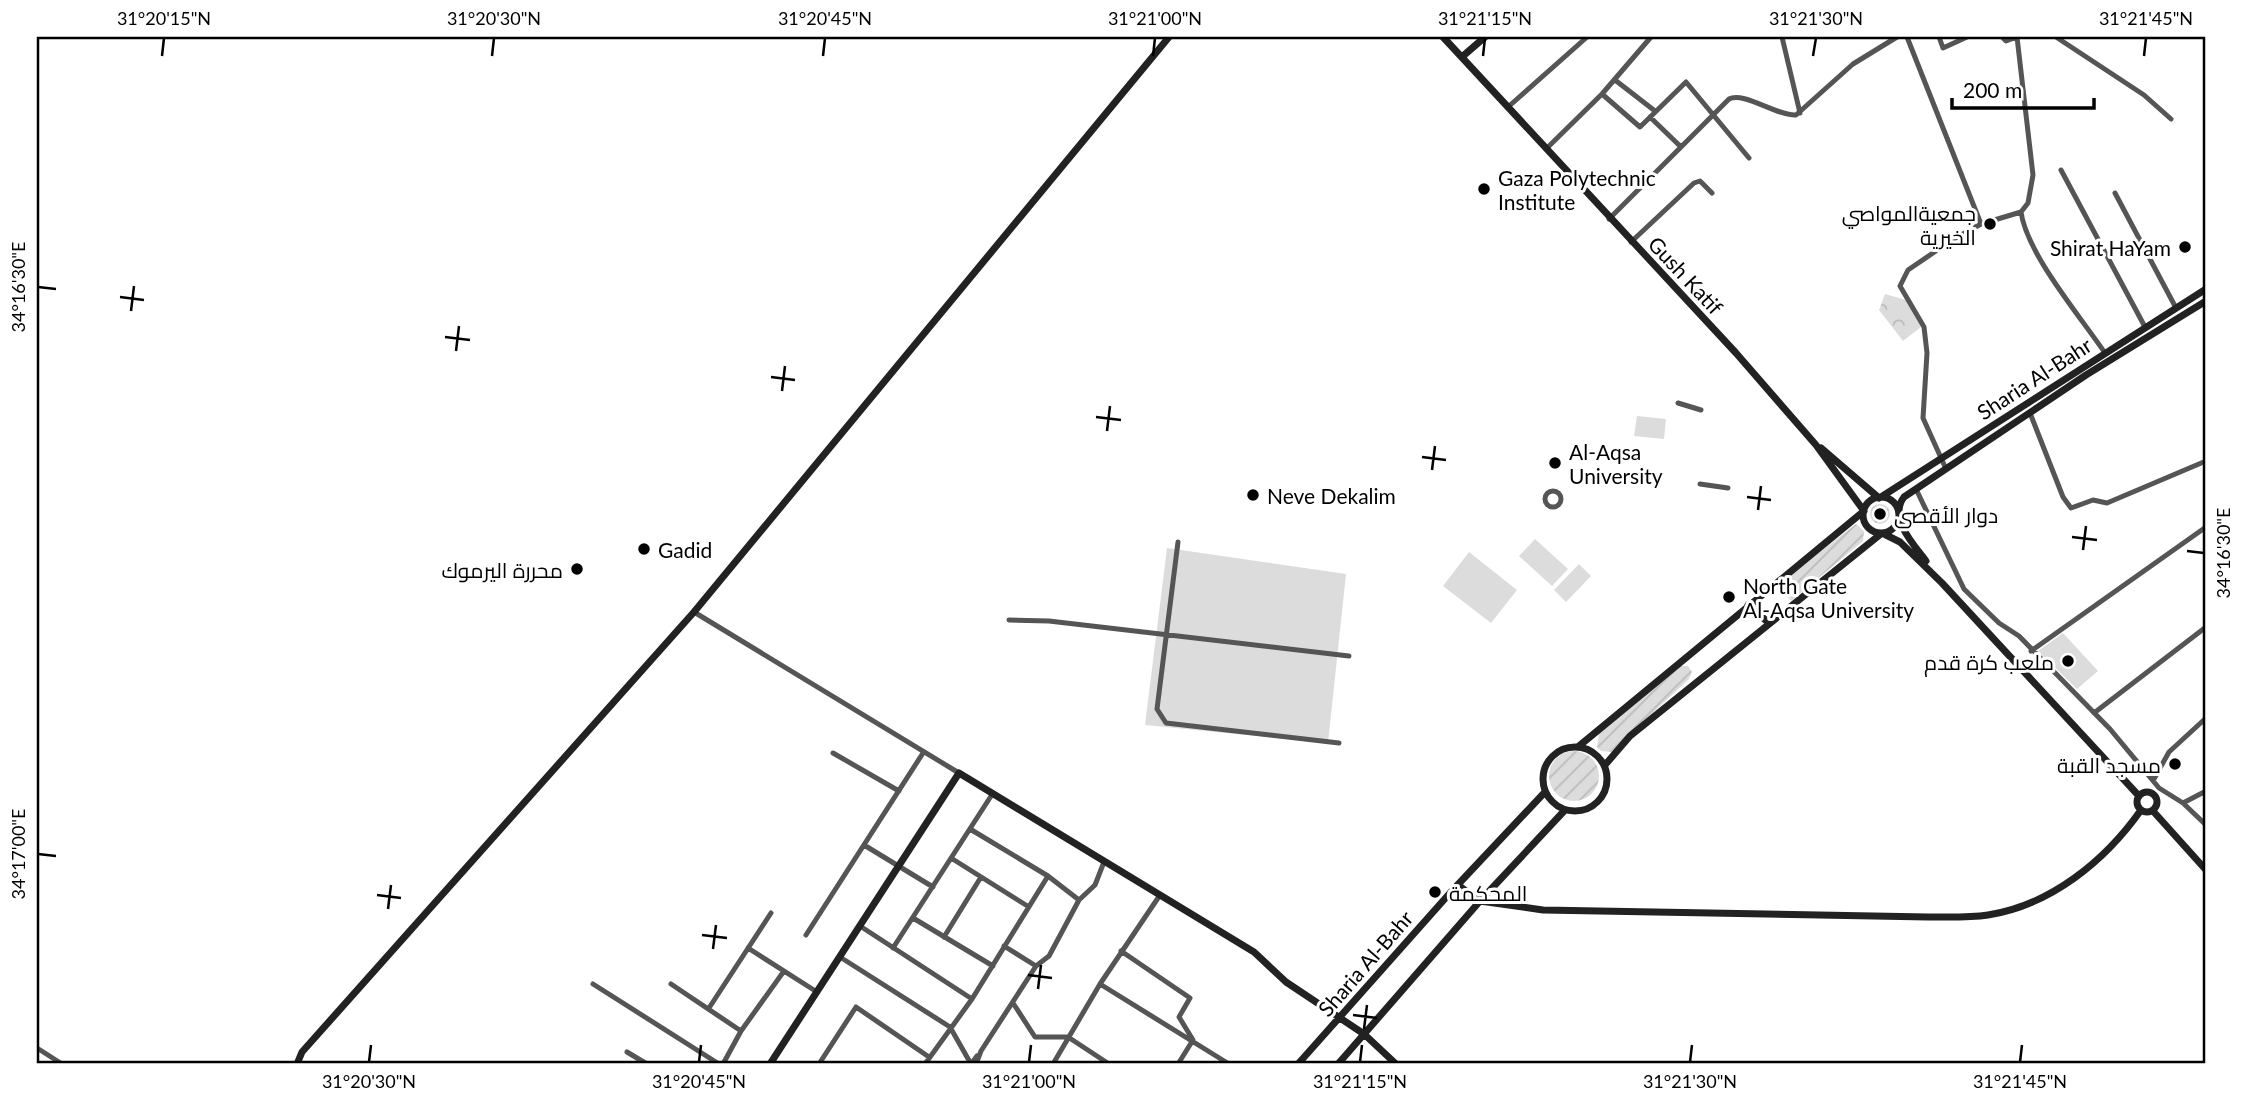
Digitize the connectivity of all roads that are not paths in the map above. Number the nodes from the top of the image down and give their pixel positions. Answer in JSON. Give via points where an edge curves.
{"nodes":[{"id":1,"x":1169,"y":37,"type":"edge"},
{"id":2,"x":1443,"y":37,"type":"edge"},
{"id":3,"x":1485,"y":37,"type":"edge"},
{"id":4,"x":1587,"y":37,"type":"edge"},
{"id":5,"x":1651,"y":37,"type":"edge"},
{"id":6,"x":1782,"y":37,"type":"edge"},
{"id":7,"x":1897,"y":37,"type":"edge"},
{"id":8,"x":1907,"y":37,"type":"edge"},
{"id":9,"x":1939,"y":37,"type":"edge"},
{"id":10,"x":1967,"y":37,"type":"edge"},
{"id":11,"x":2002,"y":37,"type":"edge"},
{"id":12,"x":2017,"y":37,"type":"edge"},
{"id":13,"x":2056,"y":37,"type":"edge"},
{"id":14,"x":1462,"y":56,"type":"junction"},
{"id":15,"x":1615,"y":80,"type":"junction"},
{"id":16,"x":1602,"y":94,"type":"junction"},
{"id":17,"x":1508,"y":107,"type":"junction"},
{"id":18,"x":1655,"y":111,"type":"junction"},
{"id":19,"x":1800,"y":113,"type":"junction"},
{"id":20,"x":1713,"y":114,"type":"junction"},
{"id":21,"x":1650,"y":117,"type":"junction"},
{"id":22,"x":2171,"y":119,"type":"dead end"},
{"id":23,"x":1681,"y":147,"type":"junction"},
{"id":24,"x":1546,"y":149,"type":"junction"},
{"id":25,"x":1749,"y":158,"type":"dead end"},
{"id":26,"x":2061,"y":170,"type":"dead end"},
{"id":27,"x":1712,"y":193,"type":"dead end"},
{"id":28,"x":2115,"y":193,"type":"dead end"},
{"id":29,"x":2021,"y":212,"type":"junction"},
{"id":30,"x":1609,"y":219,"type":"junction"},
{"id":31,"x":1981,"y":224,"type":"junction"},
{"id":32,"x":1631,"y":242,"type":"junction"},
{"id":33,"x":2206,"y":289,"type":"edge"},
{"id":34,"x":2206,"y":303,"type":"edge"},
{"id":35,"x":2176,"y":308,"type":"junction"},
{"id":36,"x":2145,"y":327,"type":"junction"},
{"id":37,"x":2105,"y":353,"type":"junction"},
{"id":38,"x":1678,"y":402,"type":"dead end"},
{"id":39,"x":1700,"y":410,"type":"dead end"},
{"id":40,"x":2030,"y":413,"type":"junction"},
{"id":41,"x":1816,"y":445,"type":"junction"},
{"id":42,"x":1941,"y":460,"type":"junction"},
{"id":43,"x":2206,"y":461,"type":"edge"},
{"id":44,"x":1946,"y":469,"type":"junction"},
{"id":45,"x":1700,"y":484,"type":"dead end"},
{"id":46,"x":1728,"y":488,"type":"dead end"},
{"id":47,"x":1916,"y":489,"type":"junction"},
{"id":48,"x":1880,"y":497,"type":"junction"},
{"id":49,"x":1864,"y":511,"type":"junction"},
{"id":50,"x":1899,"y":514,"type":"junction"},
{"id":51,"x":2206,"y":527,"type":"edge"},
{"id":52,"x":1882,"y":533,"type":"junction"},
{"id":53,"x":1178,"y":542,"type":"dead end"},
{"id":54,"x":1942,"y":583,"type":"junction"},
{"id":55,"x":1748,"y":605,"type":"junction"},
{"id":56,"x":694,"y":612,"type":"junction"},
{"id":57,"x":1009,"y":620,"type":"dead end"},
{"id":58,"x":1769,"y":623,"type":"junction"},
{"id":59,"x":2206,"y":627,"type":"edge"},
{"id":60,"x":1166,"y":634,"type":"junction"},
{"id":61,"x":2031,"y":650,"type":"junction"},
{"id":62,"x":1349,"y":656,"type":"dead end"},
{"id":63,"x":2094,"y":713,"type":"junction"},
{"id":64,"x":2206,"y":718,"type":"edge"},
{"id":65,"x":1339,"y":743,"type":"dead end"},
{"id":66,"x":1579,"y":746,"type":"junction"},
{"id":67,"x":833,"y":753,"type":"dead end"},
{"id":68,"x":923,"y":753,"type":"junction"},
{"id":69,"x":1605,"y":765,"type":"junction"},
{"id":70,"x":959,"y":773,"type":"junction"},
{"id":71,"x":2154,"y":779,"type":"junction"},
{"id":72,"x":899,"y":791,"type":"junction"},
{"id":73,"x":2206,"y":791,"type":"edge"},
{"id":74,"x":1545,"y":792,"type":"junction"},
{"id":75,"x":2157,"y":792,"type":"junction"},
{"id":76,"x":993,"y":793,"type":"junction"},
{"id":77,"x":2139,"y":796,"type":"junction"},
{"id":78,"x":2183,"y":803,"type":"junction"},
{"id":79,"x":1565,"y":810,"type":"junction"},
{"id":80,"x":2141,"y":810,"type":"junction"},
{"id":81,"x":2152,"y":811,"type":"junction"},
{"id":82,"x":2206,"y":825,"type":"edge"},
{"id":83,"x":971,"y":830,"type":"junction"},
{"id":84,"x":864,"y":845,"type":"junction"},
{"id":85,"x":951,"y":858,"type":"junction"},
{"id":86,"x":1104,"y":862,"type":"junction"},
{"id":87,"x":899,"y":866,"type":"junction"},
{"id":88,"x":2206,"y":870,"type":"edge"},
{"id":89,"x":1048,"y":876,"type":"junction"},
{"id":90,"x":981,"y":877,"type":"junction"},
{"id":91,"x":1458,"y":885,"type":"junction"},
{"id":92,"x":933,"y":887,"type":"junction"},
{"id":93,"x":1160,"y":895,"type":"junction"},
{"id":94,"x":1079,"y":900,"type":"junction"},
{"id":95,"x":1480,"y":901,"type":"junction"},
{"id":96,"x":1029,"y":907,"type":"junction"},
{"id":97,"x":771,"y":913,"type":"dead end"},
{"id":98,"x":913,"y":918,"type":"junction"},
{"id":99,"x":860,"y":926,"type":"junction"},
{"id":100,"x":807,"y":935,"type":"dead end"},
{"id":101,"x":944,"y":937,"type":"junction"},
{"id":102,"x":1004,"y":946,"type":"junction"},
{"id":103,"x":748,"y":948,"type":"junction"},
{"id":104,"x":893,"y":948,"type":"junction"},
{"id":105,"x":1121,"y":951,"type":"junction"},
{"id":106,"x":840,"y":957,"type":"junction"},
{"id":107,"x":1036,"y":966,"type":"junction"},
{"id":108,"x":993,"y":967,"type":"junction"},
{"id":109,"x":784,"y":971,"type":"junction"},
{"id":110,"x":593,"y":984,"type":"dead end"},
{"id":111,"x":671,"y":984,"type":"dead end"},
{"id":112,"x":1100,"y":984,"type":"junction"},
{"id":113,"x":817,"y":992,"type":"junction"},
{"id":114,"x":972,"y":999,"type":"junction"},
{"id":115,"x":1013,"y":1003,"type":"junction"},
{"id":116,"x":709,"y":1008,"type":"junction"},
{"id":117,"x":1341,"y":1017,"type":"junction"},
{"id":118,"x":950,"y":1027,"type":"junction"},
{"id":119,"x":741,"y":1031,"type":"junction"},
{"id":120,"x":1364,"y":1034,"type":"junction"},
{"id":121,"x":1068,"y":1037,"type":"junction"},
{"id":122,"x":1193,"y":1040,"type":"junction"},
{"id":123,"x":37,"y":1048,"type":"edge"},
{"id":124,"x":981,"y":1051,"type":"junction"},
{"id":125,"x":627,"y":1052,"type":"dead end"},
{"id":126,"x":929,"y":1057,"type":"junction"},
{"id":127,"x":62,"y":1064,"type":"edge"},
{"id":128,"x":297,"y":1064,"type":"edge"},
{"id":129,"x":647,"y":1064,"type":"edge"},
{"id":130,"x":721,"y":1064,"type":"edge"},
{"id":131,"x":769,"y":1064,"type":"edge"},
{"id":132,"x":819,"y":1064,"type":"edge"},
{"id":133,"x":925,"y":1064,"type":"edge"},
{"id":134,"x":976,"y":1064,"type":"edge"},
{"id":135,"x":1053,"y":1064,"type":"edge"},
{"id":136,"x":1108,"y":1064,"type":"edge"},
{"id":137,"x":1178,"y":1064,"type":"edge"},
{"id":138,"x":1229,"y":1064,"type":"edge"},
{"id":139,"x":1298,"y":1064,"type":"edge"},
{"id":140,"x":1338,"y":1064,"type":"edge"},
{"id":141,"x":1396,"y":1064,"type":"edge"}],
"edges":[{"from":1,"to":56,"type":"main road"},
{"from":2,"to":14,"type":"main road","name":"Gush Katif"},
{"from":3,"to":14,"type":"main road"},
{"from":4,"to":17,"type":"street"},
{"from":5,"to":15,"type":"street"},
{"from":6,"to":19,"type":"street"},
{"from":7,"to":19,"type":"street","via":[[1853,64]]},
{"from":8,"to":31,"type":"street"},
{"from":9,"to":10,"type":"street","via":[[1943,48]]},
{"from":11,"to":12,"type":"street","via":[[2006,41]]},
{"from":12,"to":29,"type":"street","via":[[2033,175],[2032,194]]},
{"from":13,"to":22,"type":"street","via":[[2144,94]]},
{"from":14,"to":17,"type":"main road","name":"Gush Katif"},
{"from":15,"to":16,"type":"street"},
{"from":15,"to":18,"type":"street"},
{"from":16,"to":21,"type":"street","via":[[1640,127]]},
{"from":16,"to":24,"type":"street"},
{"from":17,"to":24,"type":"main road","name":"Gush Katif"},
{"from":18,"to":20,"type":"street","via":[[1686,82]]},
{"from":18,"to":21,"type":"street"},
{"from":19,"to":20,"type":"street","via":[[1788,115],[1734,96]]},
{"from":20,"to":23,"type":"street"},
{"from":20,"to":25,"type":"street"},
{"from":21,"to":23,"type":"street"},
{"from":23,"to":30,"type":"street"},
{"from":24,"to":30,"type":"main road","name":"Gush Katif"},
{"from":26,"to":36,"type":"street"},
{"from":27,"to":32,"type":"street","via":[[1700,181],[1694,183]]},
{"from":28,"to":35,"type":"street"},
{"from":29,"to":31,"type":"street"},
{"from":29,"to":37,"type":"street","via":[[2035,252]]},
{"from":30,"to":32,"type":"main road","name":"Gush Katif"},
{"from":31,"to":42,"type":"street","via":[[1908,270],[1900,286],[1924,327],[1923,418]]},
{"from":32,"to":41,"type":"main road","name":"Gush Katif"},
{"from":33,"to":35,"type":"main road","name":"Sharia Al-Bahr"},
{"from":34,"to":40,"type":"main road","name":"Sharia Al-Bahr"},
{"from":35,"to":36,"type":"main road","name":"Sharia Al-Bahr"},
{"from":36,"to":37,"type":"main road","name":"Sharia Al-Bahr"},
{"from":37,"to":42,"type":"main road","name":"Sharia Al-Bahr"},
{"from":38,"to":39,"type":"street"},
{"from":40,"to":43,"type":"street","via":[[2071,508],[2093,499],[2107,503]]},
{"from":40,"to":44,"type":"main road","name":"Sharia Al-Bahr"},
{"from":41,"to":48,"type":"main road","name":"Gush Katif"},
{"from":41,"to":49,"type":"main road","name":"Gush Katif"},
{"from":42,"to":44,"type":"street"},
{"from":42,"to":48,"type":"main road","name":"Sharia Al-Bahr"},
{"from":44,"to":47,"type":"main road","name":"Sharia Al-Bahr"},
{"from":45,"to":46,"type":"street"},
{"from":47,"to":50,"type":"main road","name":"Sharia Al-Bahr","via":[[1900,503]]},
{"from":47,"to":61,"type":"street","via":[[1964,589]]},
{"from":48,"to":49,"type":"main road"},
{"from":48,"to":50,"type":"main road","via":[[1895,504]]},
{"from":49,"to":52,"type":"main road","via":[[1867,526]]},
{"from":49,"to":55,"type":"main road"},
{"from":50,"to":52,"type":"main road","via":[[1896,525]]},
{"from":50,"to":54,"type":"main road","via":[[1908,537]]},
{"from":51,"to":61,"type":"street"},
{"from":52,"to":54,"type":"main road","via":[[1900,542]]},
{"from":52,"to":58,"type":"main road"},
{"from":53,"to":60,"type":"street"},
{"from":54,"to":77,"type":"main road"},
{"from":55,"to":58,"type":"main road"},
{"from":55,"to":66,"type":"main road"},
{"from":56,"to":68,"type":"street"},
{"from":56,"to":128,"type":"main road","via":[[302,1052]]},
{"from":57,"to":60,"type":"street"},
{"from":58,"to":69,"type":"main road","via":[[1630,736]]},
{"from":59,"to":63,"type":"street"},
{"from":60,"to":62,"type":"street"},
{"from":60,"to":65,"type":"street","via":[[1157,709],[1166,723]]},
{"from":61,"to":63,"type":"street"},
{"from":63,"to":71,"type":"street"},
{"from":64,"to":71,"type":"street","via":[[2169,752]]},
{"from":66,"to":69,"type":"main road","via":[[1590,749]]},
{"from":66,"to":74,"type":"main road","via":[[1552,755],[1543,773]]},
{"from":67,"to":72,"type":"street"},
{"from":68,"to":70,"type":"street"},
{"from":68,"to":72,"type":"street"},
{"from":69,"to":79,"type":"main road","via":[[1603,796],[1586,809]]},
{"from":70,"to":76,"type":"main road"},
{"from":70,"to":87,"type":"main road"},
{"from":71,"to":75,"type":"street"},
{"from":72,"to":84,"type":"street"},
{"from":73,"to":78,"type":"street"},
{"from":74,"to":79,"type":"main road"},
{"from":74,"to":91,"type":"main road","name":"Sharia Al-Bahr"},
{"from":75,"to":77,"type":"main road"},
{"from":75,"to":78,"type":"street"},
{"from":75,"to":81,"type":"main road","via":[[2158,803]]},
{"from":76,"to":83,"type":"street"},
{"from":76,"to":86,"type":"main road"},
{"from":77,"to":80,"type":"main road"},
{"from":78,"to":82,"type":"street"},
{"from":79,"to":95,"type":"main road"},
{"from":80,"to":81,"type":"main road"},
{"from":80,"to":95,"type":"main road","via":[[2105,854],[2074,878],[2024,905],[1988,915],[1626,914]]},
{"from":81,"to":88,"type":"main road"},
{"from":83,"to":85,"type":"street"},
{"from":83,"to":89,"type":"street"},
{"from":84,"to":87,"type":"street"},
{"from":84,"to":100,"type":"street"},
{"from":85,"to":90,"type":"street"},
{"from":85,"to":92,"type":"street"},
{"from":86,"to":93,"type":"main road"},
{"from":86,"to":94,"type":"street","via":[[1095,885]]},
{"from":87,"to":92,"type":"street"},
{"from":87,"to":99,"type":"main road"},
{"from":89,"to":94,"type":"street"},
{"from":89,"to":96,"type":"street"},
{"from":90,"to":96,"type":"street"},
{"from":90,"to":101,"type":"street"},
{"from":91,"to":95,"type":"main road"},
{"from":91,"to":117,"type":"main road","name":"Sharia Al-Bahr"},
{"from":92,"to":98,"type":"street"},
{"from":93,"to":105,"type":"street"},
{"from":93,"to":117,"type":"main road","via":[[1254,952],[1286,982]]},
{"from":94,"to":107,"type":"street","via":[[1049,956]]},
{"from":95,"to":120,"type":"main road"},
{"from":96,"to":102,"type":"street"},
{"from":97,"to":103,"type":"street"},
{"from":98,"to":101,"type":"street"},
{"from":98,"to":104,"type":"street"},
{"from":99,"to":104,"type":"street"},
{"from":99,"to":106,"type":"main road"},
{"from":101,"to":108,"type":"street"},
{"from":102,"to":107,"type":"street"},
{"from":102,"to":108,"type":"street"},
{"from":103,"to":109,"type":"street"},
{"from":103,"to":116,"type":"street"},
{"from":104,"to":114,"type":"street"},
{"from":105,"to":112,"type":"street"},
{"from":105,"to":122,"type":"street","via":[[1190,998],[1179,1017]]},
{"from":106,"to":113,"type":"main road"},
{"from":106,"to":118,"type":"street"},
{"from":107,"to":115,"type":"street"},
{"from":108,"to":114,"type":"street"},
{"from":109,"to":113,"type":"street"},
{"from":109,"to":119,"type":"street"},
{"from":110,"to":130,"type":"street"},
{"from":111,"to":116,"type":"street"},
{"from":112,"to":121,"type":"street"},
{"from":112,"to":122,"type":"street"},
{"from":113,"to":131,"type":"main road"},
{"from":114,"to":118,"type":"street"},
{"from":115,"to":121,"type":"street","via":[[1035,1037]]},
{"from":115,"to":124,"type":"street"},
{"from":116,"to":119,"type":"street"},
{"from":117,"to":120,"type":"main road"},
{"from":117,"to":139,"type":"main road","name":"Sharia Al-Bahr"},
{"from":118,"to":124,"type":"street","via":[[971,1064]]},
{"from":118,"to":126,"type":"street"},
{"from":119,"to":130,"type":"street"},
{"from":120,"to":140,"type":"main road"},
{"from":120,"to":141,"type":"main road"},
{"from":121,"to":135,"type":"street"},
{"from":121,"to":136,"type":"street"},
{"from":122,"to":137,"type":"street"},
{"from":122,"to":138,"type":"street"},
{"from":123,"to":127,"type":"street"},
{"from":124,"to":134,"type":"street"},
{"from":125,"to":129,"type":"street"},
{"from":126,"to":132,"type":"street","via":[[856,1007]]},
{"from":126,"to":133,"type":"street"}]}
